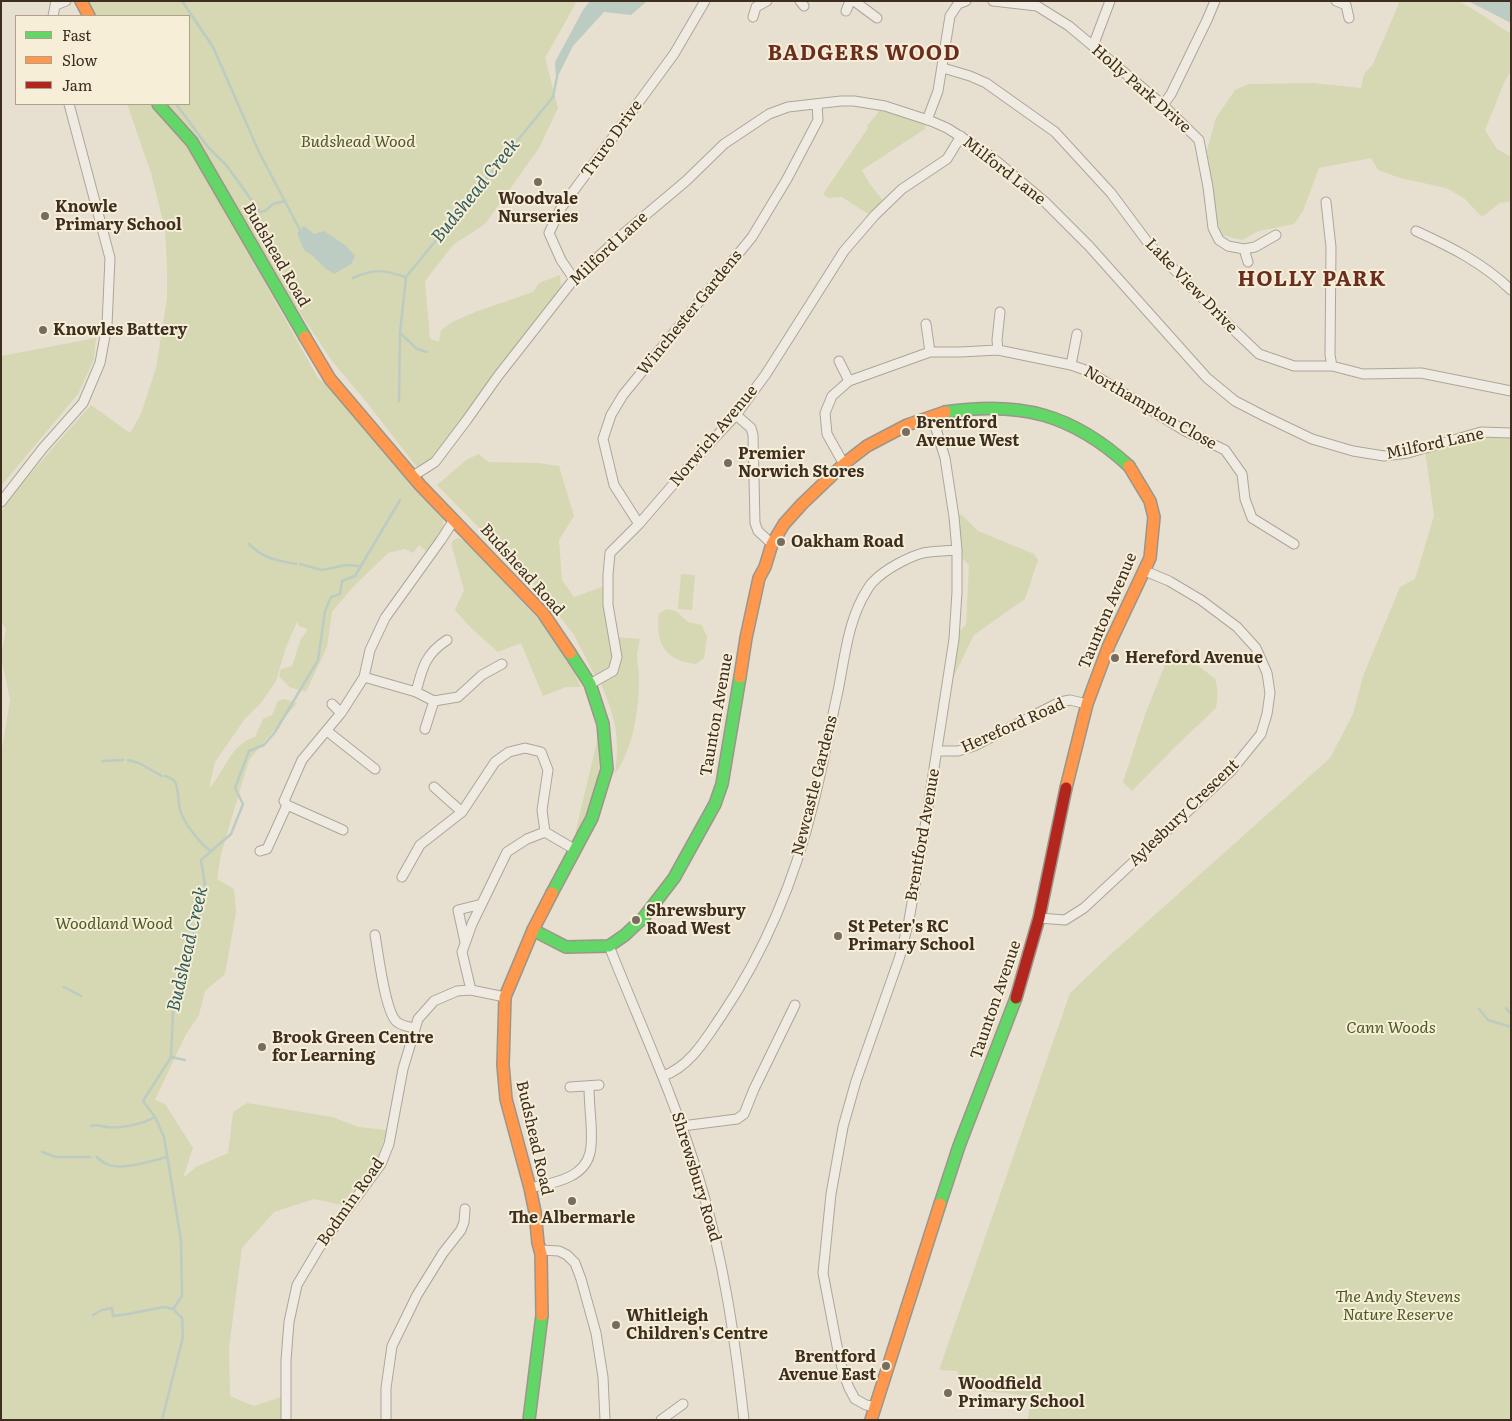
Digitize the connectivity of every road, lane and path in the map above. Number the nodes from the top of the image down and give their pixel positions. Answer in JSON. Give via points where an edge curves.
{"nodes":[{"id":1,"x":66,"y":1,"type":"edge"},
{"id":2,"x":81,"y":1,"type":"edge"},
{"id":3,"x":705,"y":1,"type":"edge"},
{"id":4,"x":767,"y":1,"type":"edge"},
{"id":5,"x":852,"y":1,"type":"edge"},
{"id":6,"x":966,"y":1,"type":"edge"},
{"id":7,"x":993,"y":1,"type":"edge"},
{"id":8,"x":1110,"y":1,"type":"edge"},
{"id":9,"x":1215,"y":1,"type":"edge"},
{"id":10,"x":1336,"y":1,"type":"edge"},
{"id":11,"x":56,"y":3,"type":"edge"},
{"id":12,"x":846,"y":11,"type":"dead end"},
{"id":13,"x":52,"y":15,"type":"edge"},
{"id":14,"x":88,"y":15,"type":"edge"},
{"id":15,"x":753,"y":17,"type":"dead end"},
{"id":16,"x":877,"y":18,"type":"dead end"},
{"id":17,"x":1349,"y":18,"type":"dead end"},
{"id":18,"x":1093,"y":46,"type":"junction"},
{"id":19,"x":943,"y":68,"type":"junction"},
{"id":20,"x":817,"y":104,"type":"junction"},
{"id":21,"x":1163,"y":104,"type":"junction"},
{"id":22,"x":69,"y":105,"type":"edge"},
{"id":23,"x":159,"y":105,"type":"edge"},
{"id":24,"x":927,"y":120,"type":"junction"},
{"id":25,"x":960,"y":136,"type":"junction"},
{"id":26,"x":1326,"y":202,"type":"dead end"},
{"id":27,"x":1416,"y":231,"type":"dead end"},
{"id":28,"x":1276,"y":234,"type":"dead end"},
{"id":29,"x":1244,"y":249,"type":"junction"},
{"id":30,"x":1248,"y":262,"type":"dead end"},
{"id":31,"x":574,"y":279,"type":"junction"},
{"id":32,"x":1511,"y":290,"type":"edge"},
{"id":33,"x":1000,"y":312,"type":"dead end"},
{"id":34,"x":926,"y":324,"type":"dead end"},
{"id":35,"x":1077,"y":334,"type":"dead end"},
{"id":36,"x":998,"y":350,"type":"junction"},
{"id":37,"x":930,"y":352,"type":"junction"},
{"id":38,"x":839,"y":361,"type":"dead end"},
{"id":39,"x":1071,"y":365,"type":"junction"},
{"id":40,"x":1332,"y":366,"type":"junction"},
{"id":41,"x":849,"y":381,"type":"junction"},
{"id":42,"x":1511,"y":391,"type":"edge"},
{"id":43,"x":736,"y":415,"type":"junction"},
{"id":44,"x":932,"y":416,"type":"junction"},
{"id":45,"x":1511,"y":433,"type":"edge"},
{"id":46,"x":845,"y":463,"type":"junction"},
{"id":47,"x":413,"y":476,"type":"junction"},
{"id":48,"x":1,"y":502,"type":"edge"},
{"id":49,"x":454,"y":520,"type":"junction"},
{"id":50,"x":639,"y":524,"type":"junction"},
{"id":51,"x":772,"y":544,"type":"junction"},
{"id":52,"x":1294,"y":544,"type":"dead end"},
{"id":53,"x":957,"y":550,"type":"junction"},
{"id":54,"x":1145,"y":572,"type":"junction"},
{"id":55,"x":447,"y":640,"type":"dead end"},
{"id":56,"x":502,"y":664,"type":"dead end"},
{"id":57,"x":364,"y":677,"type":"junction"},
{"id":58,"x":590,"y":684,"type":"junction"},
{"id":59,"x":416,"y":692,"type":"junction"},
{"id":60,"x":434,"y":702,"type":"junction"},
{"id":61,"x":332,"y":704,"type":"dead end"},
{"id":62,"x":1087,"y":704,"type":"junction"},
{"id":63,"x":341,"y":713,"type":"junction"},
{"id":64,"x":425,"y":729,"type":"dead end"},
{"id":65,"x":327,"y":731,"type":"junction"},
{"id":66,"x":937,"y":751,"type":"junction"},
{"id":67,"x":375,"y":769,"type":"dead end"},
{"id":68,"x":434,"y":787,"type":"dead end"},
{"id":69,"x":287,"y":805,"type":"junction"},
{"id":70,"x":462,"y":812,"type":"junction"},
{"id":71,"x":343,"y":830,"type":"dead end"},
{"id":72,"x":545,"y":832,"type":"junction"},
{"id":73,"x":574,"y":849,"type":"junction"},
{"id":74,"x":260,"y":851,"type":"dead end"},
{"id":75,"x":402,"y":877,"type":"dead end"},
{"id":76,"x":482,"y":904,"type":"junction"},
{"id":77,"x":1039,"y":918,"type":"junction"},
{"id":78,"x":532,"y":930,"type":"junction"},
{"id":79,"x":375,"y":935,"type":"dead end"},
{"id":80,"x":465,"y":943,"type":"junction"},
{"id":81,"x":609,"y":946,"type":"junction"},
{"id":82,"x":471,"y":990,"type":"junction"},
{"id":83,"x":505,"y":997,"type":"junction"},
{"id":84,"x":795,"y":1005,"type":"dead end"},
{"id":85,"x":415,"y":1028,"type":"junction"},
{"id":86,"x":663,"y":1076,"type":"junction"},
{"id":87,"x":599,"y":1085,"type":"dead end"},
{"id":88,"x":588,"y":1086,"type":"junction"},
{"id":89,"x":570,"y":1087,"type":"dead end"},
{"id":90,"x":682,"y":1126,"type":"junction"},
{"id":91,"x":530,"y":1188,"type":"junction"},
{"id":92,"x":465,"y":1208,"type":"dead end"},
{"id":93,"x":540,"y":1250,"type":"junction"},
{"id":94,"x":682,"y":1404,"type":"dead end"},
{"id":95,"x":876,"y":1407,"type":"junction"},
{"id":96,"x":286,"y":1420,"type":"edge"},
{"id":97,"x":386,"y":1420,"type":"edge"},
{"id":98,"x":529,"y":1420,"type":"edge"},
{"id":99,"x":605,"y":1420,"type":"edge"},
{"id":100,"x":661,"y":1420,"type":"edge"},
{"id":101,"x":744,"y":1420,"type":"edge"},
{"id":102,"x":871,"y":1420,"type":"edge"}],
"edges":[{"from":1,"to":11,"type":"street"},
{"from":2,"to":14,"type":"street"},
{"from":3,"to":31,"type":"street","name":"Truro Drive","via":[[674,54],[561,208],[549,233]]},
{"from":4,"to":15,"type":"street","via":[[756,7]]},
{"from":5,"to":12,"type":"street"},
{"from":5,"to":16,"type":"street"},
{"from":6,"to":19,"type":"street","via":[[958,4],[950,16]]},
{"from":7,"to":18,"type":"street","name":"Holly Park Drive","via":[[1037,6]]},
{"from":8,"to":18,"type":"street"},
{"from":9,"to":21,"type":"street"},
{"from":10,"to":17,"type":"street","via":[[1346,5]]},
{"from":11,"to":13,"type":"street"},
{"from":18,"to":21,"type":"street","name":"Holly Park Drive"},
{"from":19,"to":24,"type":"street"},
{"from":19,"to":40,"type":"street","name":"Lake View Drive","via":[[986,83],[1055,132],[1111,193],[1150,244],[1259,354],[1294,366]]},
{"from":20,"to":24,"type":"street","name":"Milford Lane","via":[[854,101],[885,106]]},
{"from":20,"to":31,"type":"street","name":"Milford Lane","via":[[788,107],[769,114],[724,144]]},
{"from":20,"to":50,"type":"street","name":"Winchester Gardens","via":[[818,120],[752,237],[623,395],[611,415],[603,439],[614,485]]},
{"from":21,"to":29,"type":"street","name":"Holly Park Drive","via":[[1199,140],[1213,228],[1219,240],[1228,246]]},
{"from":22,"to":48,"type":"street","via":[[110,258],[107,325],[100,363],[83,403]]},
{"from":23,"to":47,"type":"street","name":"Budshead Road","via":[[192,142],[330,379]]},
{"from":24,"to":25,"type":"street","name":"Milford Lane"},
{"from":25,"to":43,"type":"street","name":"Norwich Avenue","via":[[947,159],[902,189],[844,251],[766,374]]},
{"from":25,"to":45,"type":"street","name":"Milford Lane","via":[[988,154],[1045,202],[1089,246],[1207,378],[1235,401],[1312,439],[1384,456],[1408,453],[1481,432]]},
{"from":26,"to":40,"type":"street","via":[[1332,247]]},
{"from":27,"to":32,"type":"street","via":[[1461,252]]},
{"from":28,"to":29,"type":"street","via":[[1255,247]]},
{"from":29,"to":30,"type":"street"},
{"from":31,"to":47,"type":"street","name":"Milford Lane","via":[[434,462]]},
{"from":33,"to":36,"type":"street"},
{"from":34,"to":37,"type":"street"},
{"from":35,"to":39,"type":"street","name":"Northampton Close"},
{"from":36,"to":37,"type":"street","name":"Northampton Close"},
{"from":36,"to":39,"type":"street","name":"Northampton Close"},
{"from":37,"to":41,"type":"street","name":"Northampton Close"},
{"from":38,"to":41,"type":"street"},
{"from":39,"to":52,"type":"street","name":"Northampton Close","via":[[1088,371],[1185,431],[1225,450],[1242,474],[1252,518]]},
{"from":40,"to":42,"type":"street","name":"Lake View Drive","via":[[1363,374],[1421,373]]},
{"from":41,"to":46,"type":"street","name":"Northampton Close","via":[[832,396],[825,413],[827,434]]},
{"from":43,"to":50,"type":"street","name":"Norwich Avenue"},
{"from":43,"to":51,"type":"street","via":[[751,428],[753,435],[755,524]]},
{"from":44,"to":46,"type":"street","name":"Taunton Avenue","via":[[867,446]]},
{"from":44,"to":53,"type":"street","name":"Brentford Avenue","via":[[944,458]]},
{"from":44,"to":54,"type":"street","name":"Taunton Avenue","via":[[976,408],[1035,413],[1065,422],[1110,449],[1131,468],[1150,500],[1154,517],[1150,558]]},
{"from":46,"to":51,"type":"street","name":"Taunton Avenue","via":[[802,504]]},
{"from":47,"to":49,"type":"street","name":"Budshead Road"},
{"from":49,"to":57,"type":"street","via":[[385,618],[370,650]]},
{"from":49,"to":58,"type":"street","name":"Budshead Road","via":[[543,613]]},
{"from":50,"to":58,"type":"street","name":"Norwich Avenue","via":[[610,553],[608,605],[616,657],[613,671]]},
{"from":51,"to":81,"type":"street","name":"Taunton Avenue","via":[[759,578],[726,768],[715,804],[674,878],[644,917]]},
{"from":53,"to":66,"type":"street","name":"Brentford Avenue","via":[[954,639]]},
{"from":53,"to":86,"type":"street","name":"Newcastle Gardens","via":[[922,553],[894,566],[873,581],[858,605],[814,802],[780,905],[732,1000],[702,1044],[678,1069]]},
{"from":54,"to":62,"type":"street","name":"Taunton Avenue","via":[[1109,645]]},
{"from":54,"to":77,"type":"street","name":"Aylesbury Crescent","via":[[1200,599],[1237,627],[1256,648],[1267,673],[1270,692],[1261,734],[1231,770],[1084,908],[1065,920]]},
{"from":55,"to":59,"type":"street","via":[[438,646],[423,666]]},
{"from":56,"to":60,"type":"street","via":[[482,675],[458,697]]},
{"from":57,"to":59,"type":"street"},
{"from":57,"to":63,"type":"street"},
{"from":58,"to":73,"type":"street","name":"Budshead Road","via":[[603,724],[607,769],[592,818]]},
{"from":59,"to":60,"type":"street"},
{"from":60,"to":64,"type":"street"},
{"from":61,"to":63,"type":"street"},
{"from":62,"to":66,"type":"street","name":"Hereford Road","via":[[1070,700],[1060,702],[974,746],[958,751]]},
{"from":62,"to":77,"type":"street","name":"Taunton Avenue","via":[[1062,802]]},
{"from":63,"to":65,"type":"street"},
{"from":65,"to":67,"type":"street"},
{"from":65,"to":69,"type":"street","via":[[302,760],[284,801]]},
{"from":66,"to":95,"type":"street","name":"Brentford Avenue","via":[[900,956],[843,1127],[831,1194],[823,1273],[849,1388],[856,1399]]},
{"from":68,"to":70,"type":"street"},
{"from":69,"to":71,"type":"street"},
{"from":69,"to":74,"type":"street","via":[[267,849]]},
{"from":70,"to":72,"type":"street","via":[[495,762],[509,752],[525,748],[540,752],[548,770],[542,810]]},
{"from":70,"to":75,"type":"street","via":[[420,845]]},
{"from":72,"to":73,"type":"street"},
{"from":72,"to":76,"type":"street","via":[[507,852]]},
{"from":73,"to":78,"type":"street","name":"Budshead Road"},
{"from":76,"to":80,"type":"street"},
{"from":76,"to":80,"type":"street","via":[[458,910]]},
{"from":77,"to":95,"type":"street","name":"Taunton Avenue","via":[[1013,1010],[960,1146]]},
{"from":78,"to":81,"type":"street","via":[[566,947]]},
{"from":78,"to":83,"type":"street","name":"Budshead Road"},
{"from":79,"to":85,"type":"street","via":[[388,1007],[395,1021]]},
{"from":80,"to":82,"type":"street","via":[[462,952]]},
{"from":81,"to":86,"type":"street","name":"Shrewsbury Road"},
{"from":82,"to":83,"type":"street","name":"Bodmin Road"},
{"from":82,"to":85,"type":"street","name":"Bodmin Road","via":[[450,993],[434,1001],[418,1019]]},
{"from":83,"to":91,"type":"street","name":"Budshead Road","via":[[503,1065],[506,1099]]},
{"from":84,"to":90,"type":"street","via":[[744,1114],[736,1119]]},
{"from":85,"to":96,"type":"street","name":"Bodmin Road","via":[[403,1069],[389,1144],[381,1164],[297,1285],[289,1322]]},
{"from":86,"to":90,"type":"street","name":"Shrewsbury Road"},
{"from":87,"to":88,"type":"street"},
{"from":88,"to":89,"type":"street"},
{"from":88,"to":91,"type":"street","via":[[592,1146],[589,1159],[571,1176]]},
{"from":90,"to":101,"type":"street","name":"Shrewsbury Road","via":[[721,1260]]},
{"from":91,"to":93,"type":"street","name":"Budshead Road"},
{"from":92,"to":97,"type":"street","via":[[464,1222],[455,1240],[417,1295],[392,1346],[386,1388]]},
{"from":93,"to":98,"type":"street","name":"Budshead Road","via":[[542,1310]]},
{"from":93,"to":99,"type":"street","via":[[559,1251],[575,1263],[596,1333]]},
{"from":94,"to":100,"type":"street"},
{"from":95,"to":102,"type":"street","name":"Taunton Avenue"}]}
